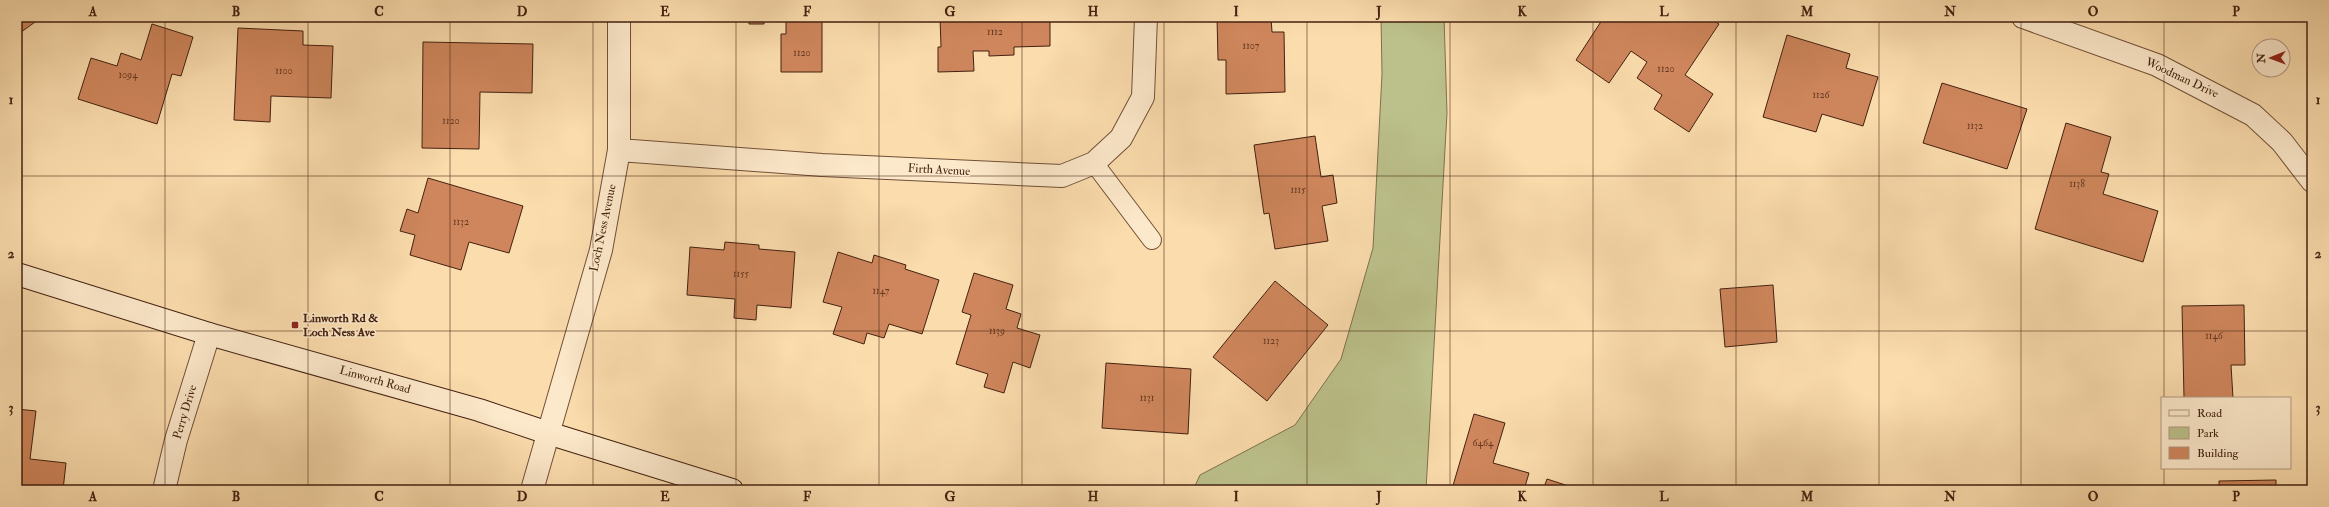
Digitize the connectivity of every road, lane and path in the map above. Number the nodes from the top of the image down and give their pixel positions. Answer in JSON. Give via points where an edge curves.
{"nodes":[{"id":1,"x":619,"y":17,"type":"edge"},
{"id":2,"x":1146,"y":17,"type":"edge"},
{"id":3,"x":2023,"y":17,"type":"edge"},
{"id":4,"x":619,"y":150,"type":"junction"},
{"id":5,"x":1094,"y":163,"type":"junction"},
{"id":6,"x":2312,"y":181,"type":"edge"},
{"id":7,"x":1152,"y":240,"type":"dead end"},
{"id":8,"x":17,"y":274,"type":"edge"},
{"id":9,"x":209,"y":334,"type":"junction"},
{"id":10,"x":548,"y":433,"type":"junction"},
{"id":11,"x":164,"y":490,"type":"edge"},
{"id":12,"x":532,"y":490,"type":"edge"},
{"id":13,"x":732,"y":490,"type":"edge"}],
"edges":[{"from":1,"to":4,"type":"street","name":"Loch Ness Avenue"},
{"from":2,"to":5,"type":"street","name":"Firth Avenue","via":[[1143,97],[1121,138]]},
{"from":3,"to":6,"type":"street","name":"Woodman Drive","via":[[2157,65],[2254,114],[2282,142]]},
{"from":4,"to":5,"type":"street","name":"Firth Avenue","via":[[822,165],[1062,176]]},
{"from":4,"to":10,"type":"street","name":"Loch Ness Avenue","via":[[601,250]]},
{"from":5,"to":7,"type":"lane"},
{"from":8,"to":9,"type":"street","name":"Linworth Road"},
{"from":9,"to":10,"type":"street","name":"Linworth Road","via":[[480,410]]},
{"from":9,"to":11,"type":"street","name":"Perry Drive","via":[[176,440]]},
{"from":10,"to":12,"type":"street","name":"Loch Ness Avenue"},
{"from":10,"to":13,"type":"street","name":"Linworth Road"}]}
